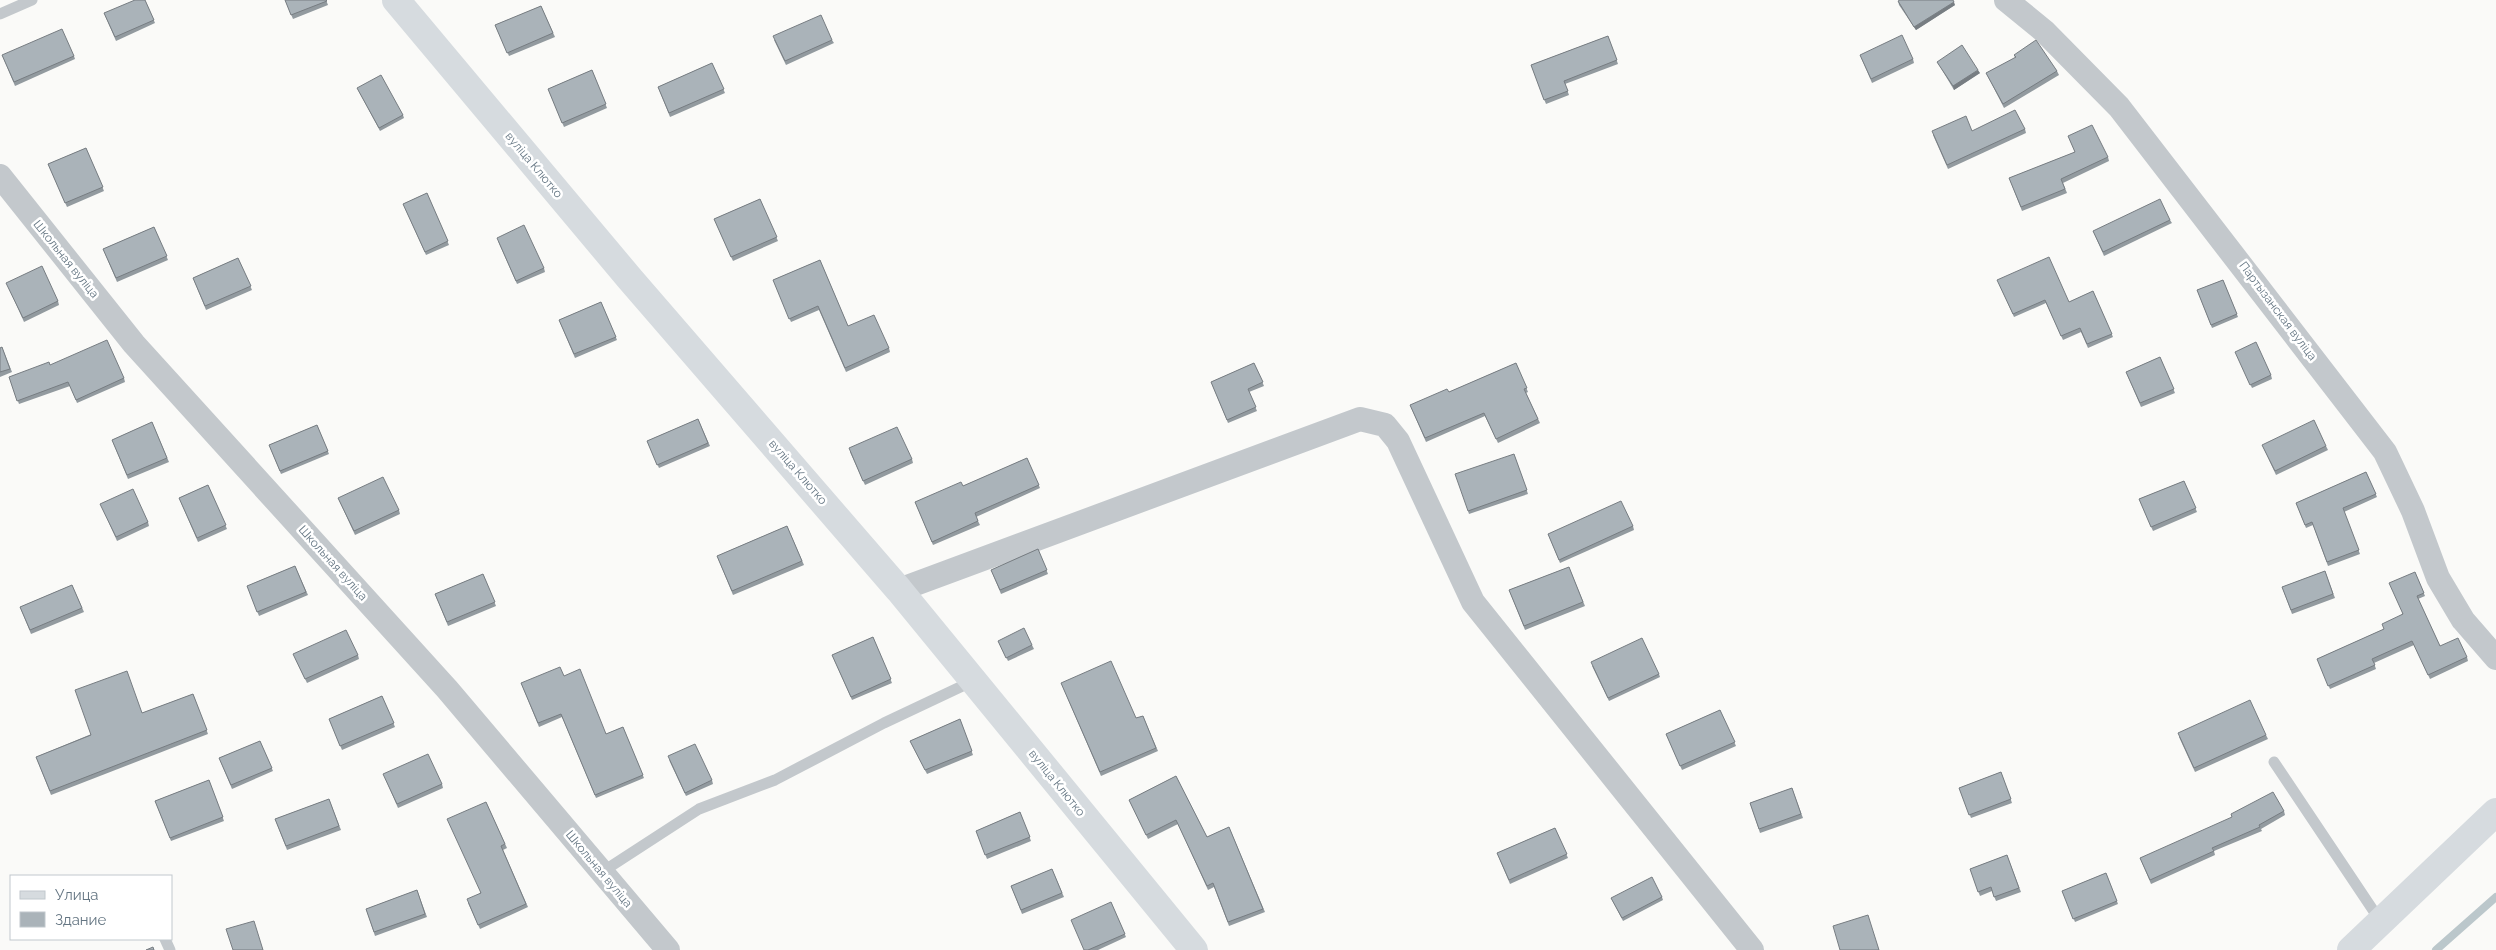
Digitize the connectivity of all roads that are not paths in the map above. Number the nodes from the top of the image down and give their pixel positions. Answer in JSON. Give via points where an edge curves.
{"nodes":[{"id":1,"x":32,"y":0,"type":"edge"},
{"id":2,"x":396,"y":0,"type":"edge"},
{"id":3,"x":2006,"y":0,"type":"edge"},
{"id":4,"x":0,"y":14,"type":"edge"},
{"id":5,"x":0,"y":176,"type":"edge"},
{"id":6,"x":899,"y":590,"type":"junction"},
{"id":7,"x":2496,"y":658,"type":"edge"},
{"id":8,"x":974,"y":681,"type":"junction"},
{"id":9,"x":2274,"y":762,"type":"dead end"},
{"id":10,"x":2496,"y":812,"type":"edge"},
{"id":11,"x":602,"y":872,"type":"junction"},
{"id":12,"x":2380,"y":922,"type":"junction"},
{"id":13,"x":668,"y":950,"type":"edge"},
{"id":14,"x":1194,"y":950,"type":"edge"},
{"id":15,"x":1752,"y":950,"type":"edge"},
{"id":16,"x":2351,"y":950,"type":"edge"}],
"edges":[{"from":1,"to":4,"type":"lane"},
{"from":2,"to":6,"type":"street","name":"вуліца Клютко","via":[[630,279]]},
{"from":3,"to":7,"type":"street","name":"Партызанская вуліца","via":[[2044,31],[2119,108],[2385,452],[2413,511],[2438,578],[2462,620]]},
{"from":5,"to":11,"type":"street","name":"Школьная вуліца","via":[[134,344],[447,689]]},
{"from":6,"to":8,"type":"street","name":"вуліца Клютко"},
{"from":6,"to":15,"type":"street","via":[[1360,420],[1384,425],[1398,441],[1473,602]]},
{"from":8,"to":11,"type":"lane","via":[[775,780],[699,809]]},
{"from":8,"to":14,"type":"street","name":"вуліца Клютко"},
{"from":9,"to":12,"type":"lane"},
{"from":10,"to":12,"type":"street"},
{"from":11,"to":13,"type":"street","name":"Школьная вуліца"},
{"from":12,"to":16,"type":"street"}]}
